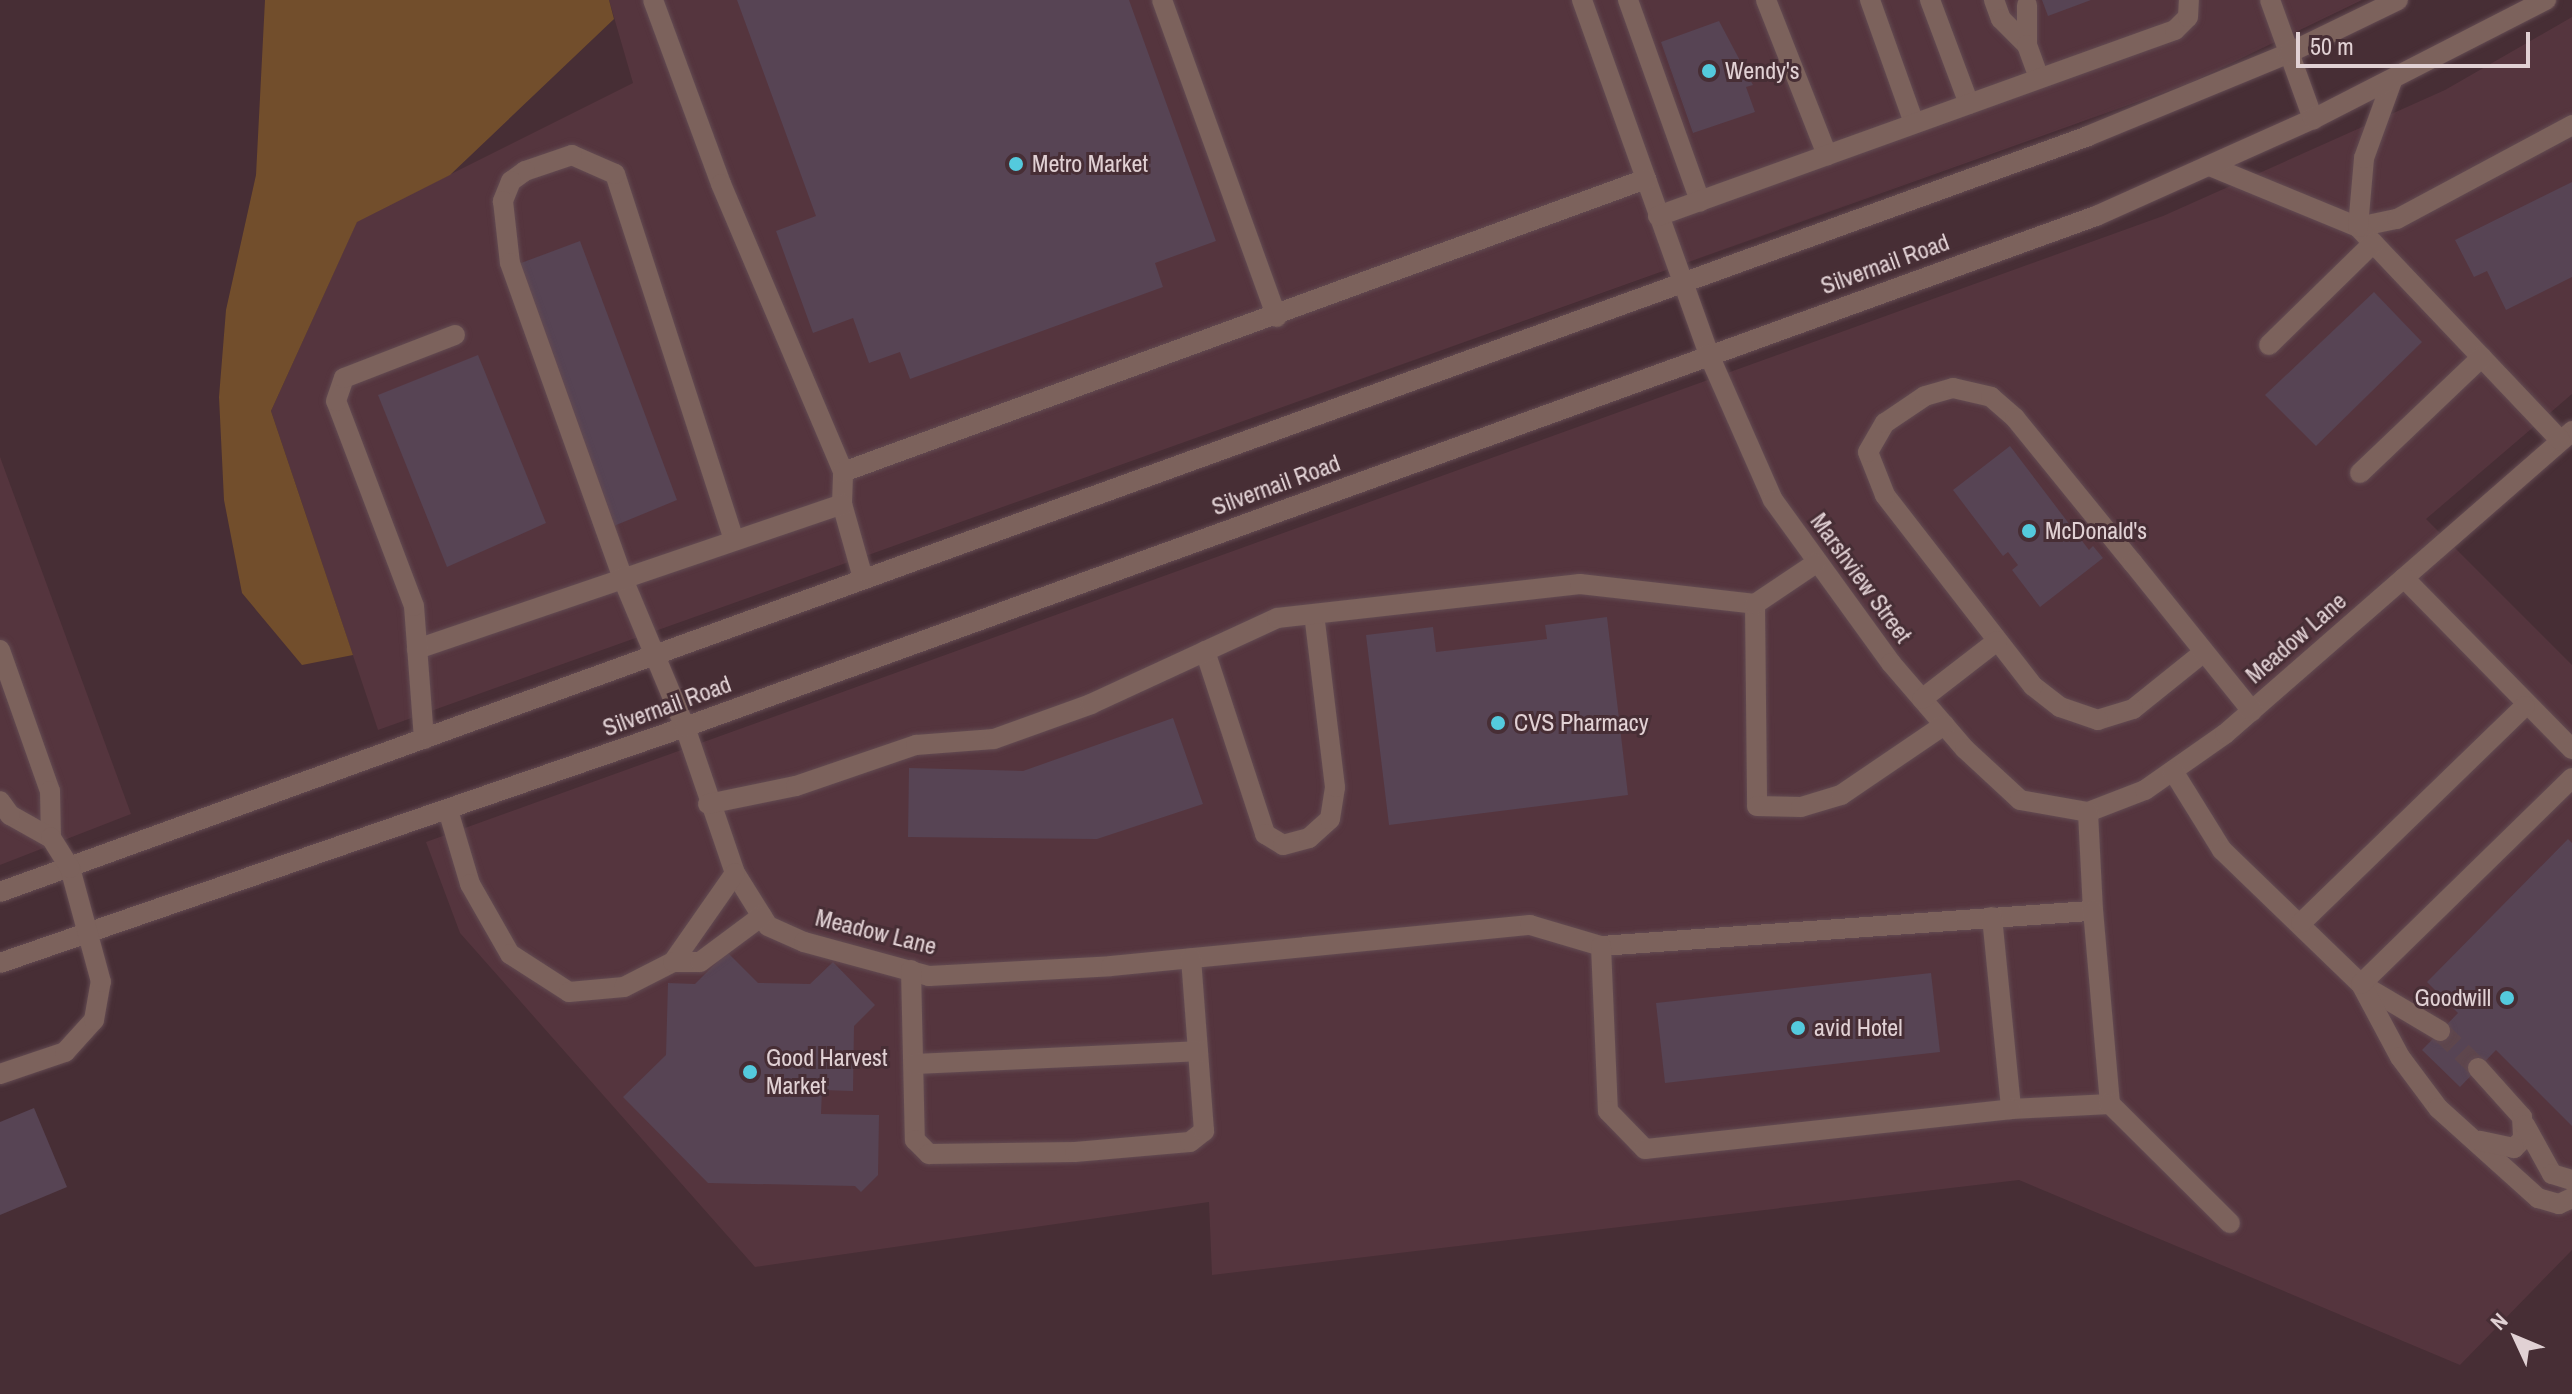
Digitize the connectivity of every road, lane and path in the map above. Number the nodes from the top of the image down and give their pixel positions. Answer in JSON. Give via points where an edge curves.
{"nodes":[{"id":1,"x":653,"y":0,"type":"edge"},
{"id":2,"x":1162,"y":0,"type":"edge"},
{"id":3,"x":1628,"y":0,"type":"edge"},
{"id":4,"x":1766,"y":0,"type":"edge"},
{"id":5,"x":1870,"y":0,"type":"edge"},
{"id":6,"x":1930,"y":0,"type":"edge"},
{"id":7,"x":1994,"y":0,"type":"edge"},
{"id":8,"x":2189,"y":0,"type":"edge"},
{"id":9,"x":2270,"y":0,"type":"edge"},
{"id":10,"x":2398,"y":0,"type":"edge"},
{"id":11,"x":2546,"y":0,"type":"edge"},
{"id":12,"x":1589,"y":2,"type":"edge"},
{"id":13,"x":2027,"y":5,"type":"dead end"},
{"id":14,"x":2027,"y":45,"type":"junction"},
{"id":15,"x":2289,"y":53,"type":"junction"},
{"id":16,"x":2039,"y":78,"type":"junction"},
{"id":17,"x":2392,"y":81,"type":"junction"},
{"id":18,"x":1969,"y":104,"type":"junction"},
{"id":19,"x":2313,"y":119,"type":"junction"},
{"id":20,"x":1914,"y":123,"type":"junction"},
{"id":21,"x":2572,"y":125,"type":"edge"},
{"id":22,"x":1827,"y":155,"type":"junction"},
{"id":23,"x":2210,"y":166,"type":"junction"},
{"id":24,"x":1646,"y":179,"type":"junction"},
{"id":25,"x":1700,"y":201,"type":"junction"},
{"id":26,"x":1658,"y":216,"type":"junction"},
{"id":27,"x":2358,"y":227,"type":"junction"},
{"id":28,"x":2373,"y":243,"type":"junction"},
{"id":29,"x":1682,"y":283,"type":"junction"},
{"id":30,"x":1277,"y":317,"type":"junction"},
{"id":31,"x":455,"y":335,"type":"dead end"},
{"id":32,"x":2269,"y":345,"type":"dead end"},
{"id":33,"x":1709,"y":355,"type":"junction"},
{"id":34,"x":2482,"y":357,"type":"junction"},
{"id":35,"x":2566,"y":435,"type":"edge"},
{"id":36,"x":843,"y":472,"type":"junction"},
{"id":37,"x":2360,"y":473,"type":"dead end"},
{"id":38,"x":842,"y":504,"type":"junction"},
{"id":39,"x":734,"y":540,"type":"junction"},
{"id":40,"x":1816,"y":563,"type":"junction"},
{"id":41,"x":863,"y":578,"type":"junction"},
{"id":42,"x":2404,"y":578,"type":"junction"},
{"id":43,"x":623,"y":579,"type":"junction"},
{"id":44,"x":1755,"y":604,"type":"junction"},
{"id":45,"x":1314,"y":614,"type":"junction"},
{"id":46,"x":1997,"y":641,"type":"junction"},
{"id":47,"x":417,"y":649,"type":"junction"},
{"id":48,"x":0,"y":650,"type":"edge"},
{"id":49,"x":1205,"y":651,"type":"junction"},
{"id":50,"x":2204,"y":652,"type":"junction"},
{"id":51,"x":656,"y":653,"type":"junction"},
{"id":52,"x":1922,"y":699,"type":"junction"},
{"id":53,"x":2525,"y":706,"type":"junction"},
{"id":54,"x":2252,"y":711,"type":"junction"},
{"id":55,"x":1944,"y":725,"type":"junction"},
{"id":56,"x":685,"y":727,"type":"junction"},
{"id":57,"x":424,"y":739,"type":"junction"},
{"id":58,"x":2572,"y":749,"type":"edge"},
{"id":59,"x":2173,"y":771,"type":"junction"},
{"id":60,"x":2572,"y":778,"type":"edge"},
{"id":61,"x":2020,"y":800,"type":"joint"},
{"id":62,"x":0,"y":801,"type":"edge"},
{"id":63,"x":708,"y":804,"type":"junction"},
{"id":64,"x":448,"y":810,"type":"junction"},
{"id":65,"x":2088,"y":812,"type":"junction"},
{"id":66,"x":51,"y":838,"type":"junction"},
{"id":67,"x":70,"y":868,"type":"junction"},
{"id":68,"x":735,"y":873,"type":"junction"},
{"id":69,"x":0,"y":892,"type":"edge"},
{"id":70,"x":2093,"y":911,"type":"junction"},
{"id":71,"x":762,"y":916,"type":"junction"},
{"id":72,"x":1992,"y":917,"type":"junction"},
{"id":73,"x":2301,"y":923,"type":"junction"},
{"id":74,"x":88,"y":934,"type":"junction"},
{"id":75,"x":1601,"y":946,"type":"junction"},
{"id":76,"x":1191,"y":958,"type":"junction"},
{"id":77,"x":673,"y":962,"type":"junction"},
{"id":78,"x":0,"y":963,"type":"edge"},
{"id":79,"x":911,"y":970,"type":"junction"},
{"id":80,"x":2361,"y":984,"type":"junction"},
{"id":81,"x":2440,"y":1031,"type":"tunnel mouth"},
{"id":82,"x":1198,"y":1051,"type":"junction"},
{"id":83,"x":914,"y":1064,"type":"junction"},
{"id":84,"x":2478,"y":1068,"type":"tunnel mouth"},
{"id":85,"x":0,"y":1074,"type":"edge"},
{"id":86,"x":2110,"y":1104,"type":"junction"},
{"id":87,"x":2011,"y":1109,"type":"junction"},
{"id":88,"x":2522,"y":1117,"type":"junction"},
{"id":89,"x":2472,"y":1138,"type":"junction"},
{"id":90,"x":2572,"y":1180,"type":"edge"},
{"id":91,"x":2572,"y":1198,"type":"edge"},
{"id":92,"x":2230,"y":1223,"type":"dead end"}],
"edges":[{"from":1,"to":36,"type":"street","via":[[721,184]]},
{"from":2,"to":30,"type":"street"},
{"from":3,"to":25,"type":"street"},
{"from":4,"to":22,"type":"street"},
{"from":5,"to":20,"type":"street"},
{"from":6,"to":18,"type":"street"},
{"from":7,"to":14,"type":"street","via":[[2001,19]]},
{"from":8,"to":16,"type":"street","via":[[2188,17],[2175,30]]},
{"from":9,"to":15,"type":"street"},
{"from":10,"to":15,"type":"street"},
{"from":11,"to":17,"type":"street","name":"Silvernail Road"},
{"from":12,"to":24,"type":"street","name":"Marshview Street"},
{"from":13,"to":14,"type":"street"},
{"from":14,"to":16,"type":"street"},
{"from":15,"to":19,"type":"street"},
{"from":15,"to":29,"type":"street","via":[[2088,136]]},
{"from":16,"to":18,"type":"street"},
{"from":17,"to":19,"type":"street","name":"Silvernail Road"},
{"from":17,"to":27,"type":"street","via":[[2364,158]]},
{"from":18,"to":20,"type":"street"},
{"from":19,"to":23,"type":"street","name":"Silvernail Road"},
{"from":20,"to":22,"type":"street"},
{"from":21,"to":27,"type":"street","via":[[2397,219]]},
{"from":22,"to":25,"type":"street"},
{"from":23,"to":27,"type":"street"},
{"from":23,"to":33,"type":"street","name":"Silvernail Road","via":[[2096,216]]},
{"from":24,"to":26,"type":"street","name":"Marshview Street"},
{"from":24,"to":30,"type":"street"},
{"from":25,"to":26,"type":"street"},
{"from":26,"to":29,"type":"street","name":"Marshview Street"},
{"from":27,"to":28,"type":"street"},
{"from":28,"to":32,"type":"street"},
{"from":28,"to":34,"type":"street"},
{"from":29,"to":33,"type":"street","name":"Marshview Street"},
{"from":29,"to":41,"type":"street"},
{"from":30,"to":36,"type":"street"},
{"from":31,"to":47,"type":"street","via":[[344,378],[336,401],[414,606]]},
{"from":33,"to":40,"type":"street","name":"Marshview Street","via":[[1755,465]]},
{"from":33,"to":56,"type":"street","name":"Silvernail Road"},
{"from":34,"to":35,"type":"street"},
{"from":34,"to":37,"type":"street"},
{"from":35,"to":42,"type":"street","name":"Meadow Lane"},
{"from":36,"to":38,"type":"street"},
{"from":38,"to":39,"type":"street"},
{"from":38,"to":41,"type":"street"},
{"from":39,"to":43,"type":"street"},
{"from":39,"to":43,"type":"street","name":"Meadow Lane","via":[[615,174],[572,155],[547,160],[511,181],[503,217],[510,263]]},
{"from":40,"to":44,"type":"street"},
{"from":40,"to":52,"type":"street","name":"Marshview Street"},
{"from":41,"to":51,"type":"street"},
{"from":42,"to":53,"type":"street"},
{"from":42,"to":54,"type":"street","name":"Meadow Lane"},
{"from":43,"to":47,"type":"street"},
{"from":43,"to":51,"type":"street","name":"Meadow Lane"},
{"from":44,"to":45,"type":"street","via":[[1580,584]]},
{"from":44,"to":55,"type":"street","via":[[1757,806],[1801,807],[1841,795]]},
{"from":45,"to":49,"type":"street","via":[[1277,618]]},
{"from":45,"to":49,"type":"street","via":[[1335,787],[1330,819],[1309,838],[1283,845],[1265,834]]},
{"from":46,"to":50,"type":"street","via":[[2033,686],[2060,707],[2098,720],[2133,709]]},
{"from":46,"to":50,"type":"street","via":[[1869,468],[1868,452],[1894,413],[1953,388],[1974,389],[2015,418]]},
{"from":46,"to":52,"type":"street"},
{"from":47,"to":57,"type":"street"},
{"from":48,"to":66,"type":"street","via":[[50,791]]},
{"from":49,"to":63,"type":"street","via":[[994,739],[916,745],[796,786]]},
{"from":50,"to":54,"type":"street"},
{"from":51,"to":56,"type":"street","name":"Meadow Lane"},
{"from":51,"to":57,"type":"street"},
{"from":52,"to":55,"type":"street","name":"Marshview Street"},
{"from":53,"to":58,"type":"street"},
{"from":53,"to":73,"type":"street"},
{"from":54,"to":59,"type":"street","name":"Meadow Lane"},
{"from":55,"to":61,"type":"street","name":"Marshview Street"},
{"from":56,"to":63,"type":"street","name":"Meadow Lane"},
{"from":56,"to":64,"type":"street","name":"Silvernail Road"},
{"from":57,"to":67,"type":"street"},
{"from":59,"to":65,"type":"street","name":"Meadow Lane","via":[[2117,805]]},
{"from":59,"to":73,"type":"street","via":[[2222,850]]},
{"from":60,"to":80,"type":"street"},
{"from":61,"to":65,"type":"street","name":"Meadow Lane"},
{"from":62,"to":66,"type":"street"},
{"from":63,"to":68,"type":"street","name":"Meadow Lane"},
{"from":64,"to":74,"type":"street","name":"Silvernail Road"},
{"from":64,"to":77,"type":"street","via":[[470,884],[510,954],[539,975],[569,992],[589,994],[624,987]]},
{"from":65,"to":70,"type":"street"},
{"from":66,"to":67,"type":"street"},
{"from":67,"to":69,"type":"street"},
{"from":67,"to":74,"type":"street"},
{"from":68,"to":71,"type":"street","name":"Meadow Lane"},
{"from":68,"to":77,"type":"street"},
{"from":70,"to":72,"type":"street"},
{"from":70,"to":86,"type":"street"},
{"from":71,"to":77,"type":"street","via":[[700,962]]},
{"from":71,"to":79,"type":"street","name":"Meadow Lane","via":[[768,926],[804,942]]},
{"from":72,"to":75,"type":"street"},
{"from":72,"to":87,"type":"street"},
{"from":73,"to":80,"type":"street"},
{"from":74,"to":78,"type":"street","name":"Silvernail Road"},
{"from":74,"to":85,"type":"street","via":[[101,982],[94,1020],[65,1052]]},
{"from":75,"to":76,"type":"street","name":"Meadow Lane","via":[[1530,925]]},
{"from":75,"to":87,"type":"street","via":[[1608,1111],[1645,1149]]},
{"from":76,"to":79,"type":"street","name":"Meadow Lane","via":[[929,976]]},
{"from":76,"to":82,"type":"street"},
{"from":79,"to":83,"type":"street"},
{"from":80,"to":81,"type":"street"},
{"from":80,"to":89,"type":"street","via":[[2400,1057],[2438,1108]]},
{"from":82,"to":83,"type":"street"},
{"from":82,"to":83,"type":"street","via":[[1204,1131],[1190,1142],[1075,1152],[929,1154],[915,1140]]},
{"from":84,"to":88,"type":"street"},
{"from":86,"to":87,"type":"street"},
{"from":86,"to":92,"type":"street"},
{"from":88,"to":89,"type":"street","via":[[2523,1139],[2514,1148]]},
{"from":88,"to":90,"type":"street","via":[[2538,1158],[2552,1174]]},
{"from":89,"to":91,"type":"street","via":[[2538,1198],[2559,1204]]}]}
